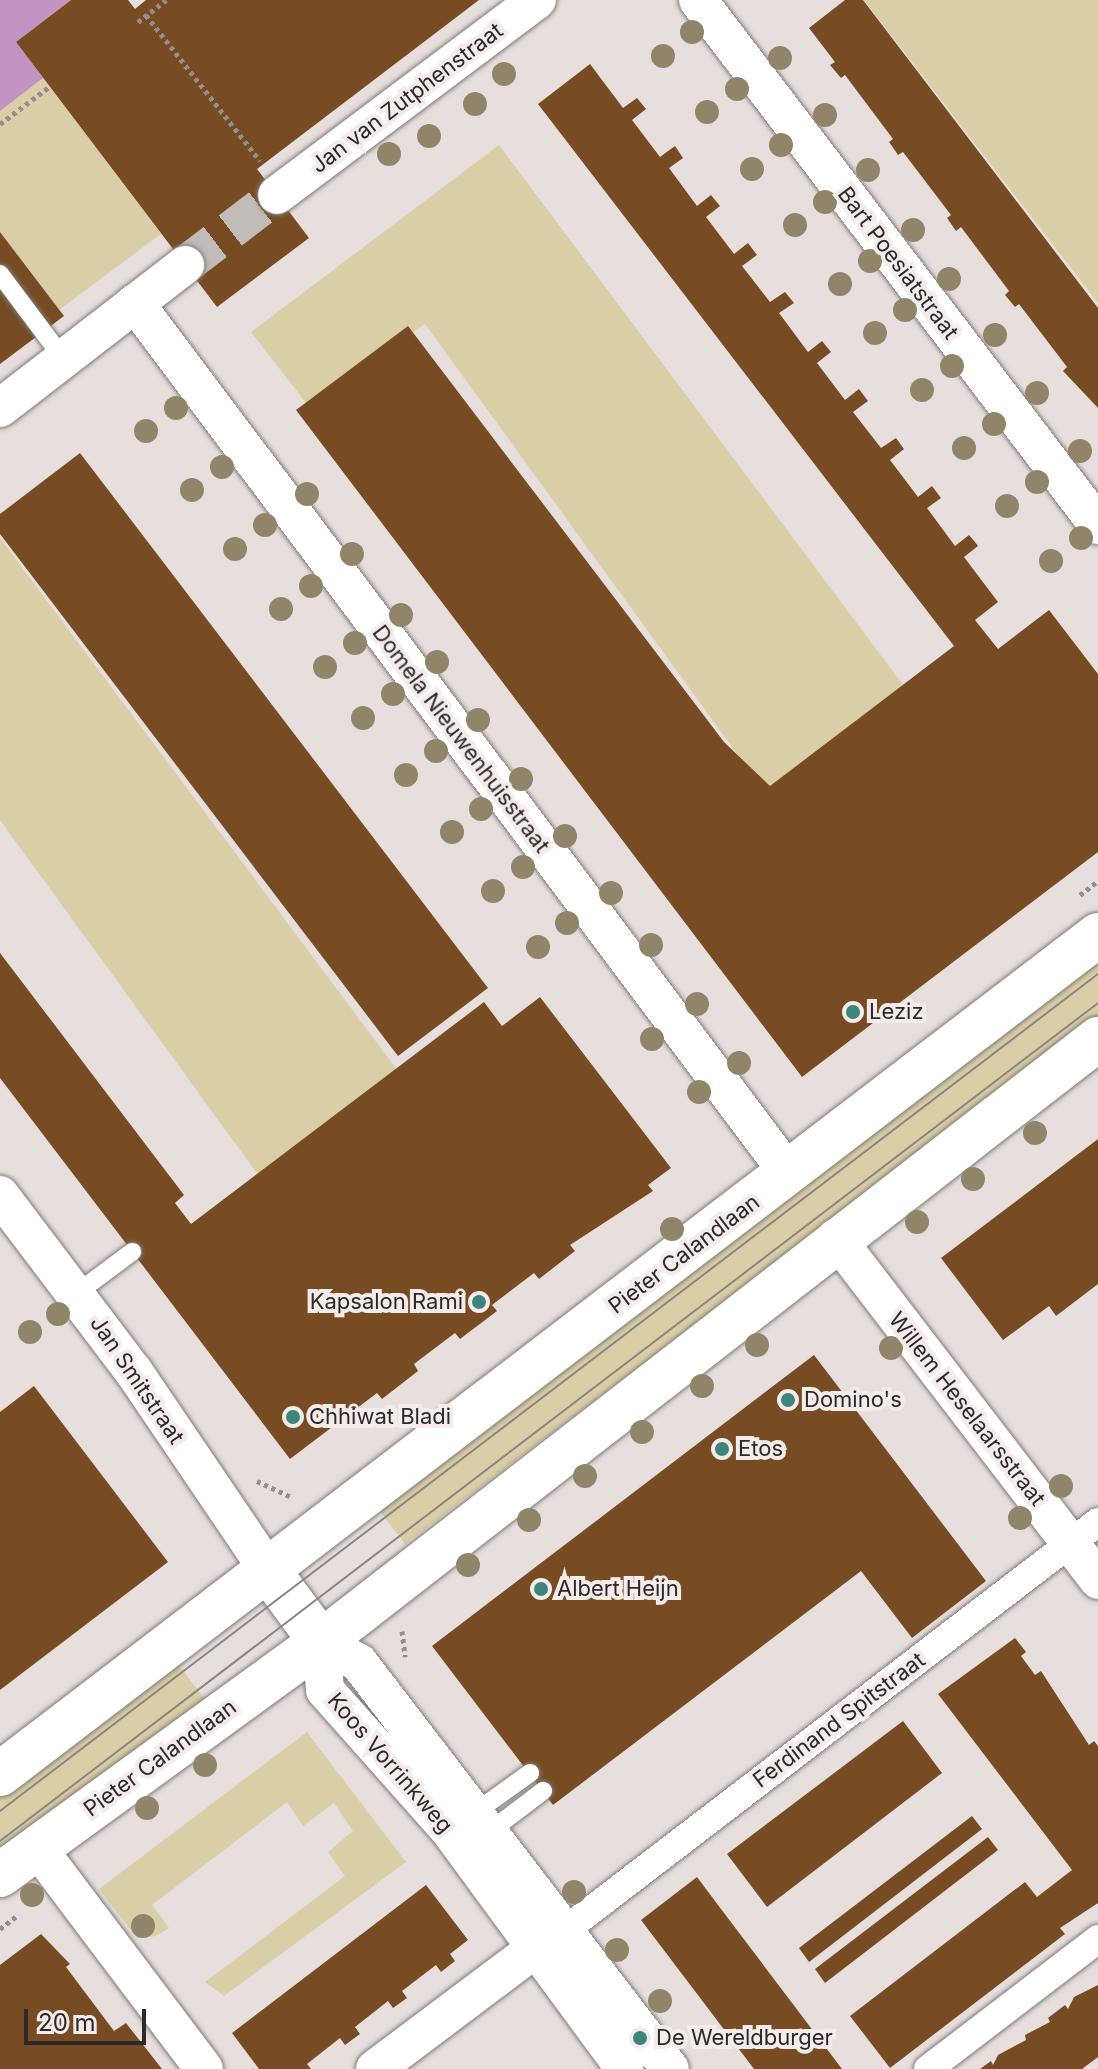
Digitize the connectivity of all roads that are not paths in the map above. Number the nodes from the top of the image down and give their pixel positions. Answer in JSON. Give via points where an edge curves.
{"nodes":[{"id":1,"x":537,"y":0,"type":"edge"},
{"id":2,"x":698,"y":0,"type":"edge"},
{"id":3,"x":271,"y":182,"type":"tunnel mouth"},
{"id":4,"x":185,"y":265,"type":"tunnel mouth"},
{"id":5,"x":0,"y":274,"type":"edge"},
{"id":6,"x":135,"y":303,"type":"junction"},
{"id":7,"x":62,"y":357,"type":"junction"},
{"id":8,"x":0,"y":408,"type":"edge"},
{"id":9,"x":1098,"y":525,"type":"edge"},
{"id":10,"x":1098,"y":935,"type":"edge"},
{"id":11,"x":1098,"y":1039,"type":"edge"},
{"id":12,"x":789,"y":1174,"type":"junction"},
{"id":13,"x":0,"y":1195,"type":"edge"},
{"id":14,"x":836,"y":1238,"type":"junction"},
{"id":15,"x":132,"y":1252,"type":"dead end"},
{"id":16,"x":77,"y":1293,"type":"junction"},
{"id":17,"x":1084,"y":1532,"type":"edge"},
{"id":18,"x":268,"y":1570,"type":"junction"},
{"id":19,"x":1098,"y":1580,"type":"edge"},
{"id":20,"x":321,"y":1642,"type":"junction"},
{"id":21,"x":530,"y":1773,"type":"dead end"},
{"id":22,"x":0,"y":1774,"type":"edge"},
{"id":23,"x":543,"y":1791,"type":"dead end"},
{"id":24,"x":469,"y":1832,"type":"junction"},
{"id":25,"x":36,"y":1846,"type":"junction"},
{"id":26,"x":0,"y":1875,"type":"edge"},
{"id":27,"x":559,"y":1932,"type":"junction"},
{"id":28,"x":1098,"y":1939,"type":"edge"},
{"id":29,"x":204,"y":2069,"type":"edge"},
{"id":30,"x":375,"y":2069,"type":"edge"},
{"id":31,"x":625,"y":2069,"type":"edge"},
{"id":32,"x":670,"y":2069,"type":"edge"},
{"id":33,"x":928,"y":2069,"type":"edge"}],
"edges":[{"from":1,"to":3,"type":"street","name":"Jan van Zutphenstraat"},
{"from":2,"to":9,"type":"street","name":"Bart Poesiatstraat"},
{"from":4,"to":6,"type":"street"},
{"from":5,"to":7,"type":"lane"},
{"from":6,"to":7,"type":"street"},
{"from":6,"to":12,"type":"street","name":"Domela Nieuwenhuisstraat"},
{"from":7,"to":8,"type":"street"},
{"from":10,"to":12,"type":"street","name":"Pieter Calandlaan"},
{"from":11,"to":14,"type":"street","name":"Pieter Calandlaan"},
{"from":12,"to":18,"type":"street","name":"Pieter Calandlaan"},
{"from":13,"to":16,"type":"street","name":"Jan Smitstraat"},
{"from":14,"to":17,"type":"street","name":"Willem Heselaarsstraat"},
{"from":14,"to":20,"type":"street","name":"Pieter Calandlaan"},
{"from":15,"to":16,"type":"lane"},
{"from":16,"to":18,"type":"street","name":"Jan Smitstraat"},
{"from":17,"to":19,"type":"street","name":"Willem Heselaarsstraat"},
{"from":17,"to":27,"type":"street","name":"Ferdinand Spitstraat"},
{"from":18,"to":20,"type":"street"},
{"from":18,"to":22,"type":"street","name":"Pieter Calandlaan"},
{"from":20,"to":24,"type":"street","name":"Koos Vorrinkweg","via":[[325,1690]]},
{"from":20,"to":25,"type":"street","name":"Pieter Calandlaan"},
{"from":21,"to":24,"type":"lane"},
{"from":23,"to":24,"type":"lane"},
{"from":24,"to":27,"type":"street","name":"Koos Vorrinkweg"},
{"from":25,"to":26,"type":"street","name":"Pieter Calandlaan"},
{"from":25,"to":29,"type":"street"},
{"from":27,"to":30,"type":"street"},
{"from":27,"to":31,"type":"street","name":"Koos Vorrinkweg"},
{"from":27,"to":32,"type":"street","name":"Koos Vorrinkweg"},
{"from":28,"to":33,"type":"street"}]}
